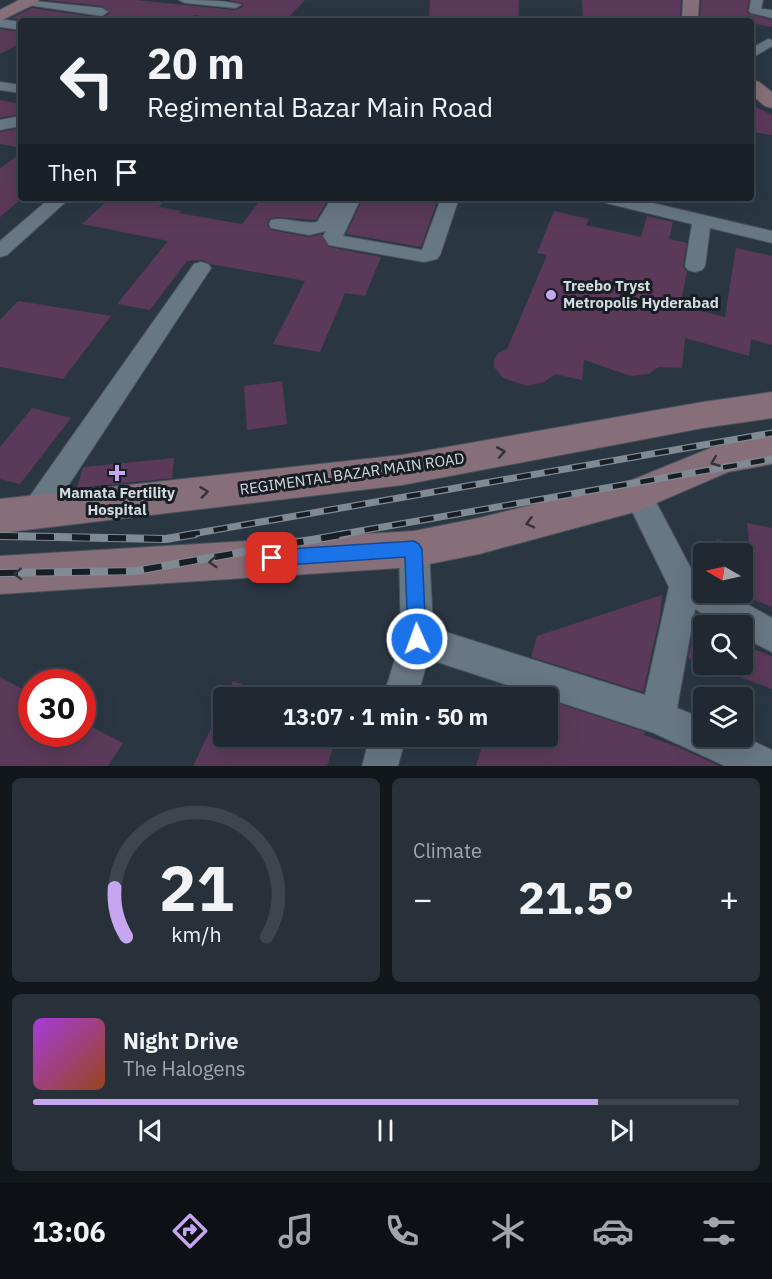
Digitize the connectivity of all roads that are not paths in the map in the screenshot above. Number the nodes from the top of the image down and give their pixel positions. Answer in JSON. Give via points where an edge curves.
{"nodes":[{"id":1,"x":185,"y":0,"type":"edge"},
{"id":2,"x":691,"y":0,"type":"edge"},
{"id":3,"x":759,"y":0,"type":"edge"},
{"id":4,"x":24,"y":1,"type":"edge"},
{"id":5,"x":772,"y":2,"type":"edge"},
{"id":6,"x":235,"y":5,"type":"dead end"},
{"id":7,"x":0,"y":7,"type":"edge"},
{"id":8,"x":102,"y":12,"type":"dead end"},
{"id":9,"x":772,"y":14,"type":"edge"},
{"id":10,"x":0,"y":16,"type":"edge"},
{"id":11,"x":689,"y":18,"type":"edge"},
{"id":12,"x":0,"y":23,"type":"edge"},
{"id":13,"x":18,"y":26,"type":"edge"},
{"id":14,"x":768,"y":43,"type":"dead end"},
{"id":15,"x":754,"y":53,"type":"edge"},
{"id":16,"x":0,"y":86,"type":"edge"},
{"id":17,"x":754,"y":88,"type":"edge"},
{"id":18,"x":18,"y":89,"type":"edge"},
{"id":19,"x":772,"y":102,"type":"edge"},
{"id":20,"x":18,"y":122,"type":"edge"},
{"id":21,"x":0,"y":125,"type":"edge"},
{"id":22,"x":58,"y":201,"type":"edge"},
{"id":23,"x":338,"y":201,"type":"edge"},
{"id":24,"x":350,"y":201,"type":"edge"},
{"id":25,"x":449,"y":201,"type":"edge"},
{"id":26,"x":621,"y":201,"type":"edge"},
{"id":27,"x":702,"y":220,"type":"junction"},
{"id":28,"x":278,"y":224,"type":"dead end"},
{"id":29,"x":772,"y":237,"type":"edge"},
{"id":30,"x":0,"y":251,"type":"edge"},
{"id":31,"x":695,"y":266,"type":"dead end"},
{"id":32,"x":201,"y":268,"type":"dead end"},
{"id":33,"x":772,"y":405,"type":"edge"},
{"id":34,"x":772,"y":450,"type":"edge"},
{"id":35,"x":638,"y":495,"type":"junction"},
{"id":36,"x":18,"y":514,"type":"edge"},
{"id":37,"x":414,"y":549,"type":"junction"},
{"id":38,"x":0,"y":575,"type":"edge"},
{"id":39,"x":684,"y":586,"type":"junction"},
{"id":40,"x":772,"y":636,"type":"edge"},
{"id":41,"x":417,"y":639,"type":"junction"},
{"id":42,"x":403,"y":687,"type":"edge"},
{"id":43,"x":658,"y":717,"type":"junction"},
{"id":44,"x":385,"y":747,"type":"edge"},
{"id":45,"x":380,"y":766,"type":"edge"},
{"id":46,"x":766,"y":766,"type":"edge"}],
"edges":[{"from":1,"to":6,"type":"street"},
{"from":2,"to":11,"type":"main road"},
{"from":3,"to":5,"type":"street"},
{"from":3,"to":9,"type":"street","via":[[755,11]]},
{"from":4,"to":7,"type":"main road"},
{"from":4,"to":8,"type":"street"},
{"from":4,"to":10,"type":"main road"},
{"from":12,"to":13,"type":"street"},
{"from":14,"to":15,"type":"street"},
{"from":16,"to":18,"type":"street"},
{"from":17,"to":19,"type":"main road"},
{"from":20,"to":21,"type":"street"},
{"from":22,"to":30,"type":"street"},
{"from":23,"to":28,"type":"street","via":[[324,226],[309,229]]},
{"from":24,"to":25,"type":"street","via":[[333,236],[336,241],[424,256],[430,255]]},
{"from":26,"to":27,"type":"street"},
{"from":27,"to":29,"type":"street"},
{"from":27,"to":31,"type":"street"},
{"from":32,"to":36,"type":"street"},
{"from":36,"to":33,"type":"main road","name":"REGIMENTAL BAZAR MAIN ROAD","one_way":true,"via":[[402,470]]},
{"from":34,"to":35,"type":"main road","one_way":true,"via":[[723,458]]},
{"from":35,"to":37,"type":"main road","one_way":true},
{"from":35,"to":39,"type":"street"},
{"from":37,"to":38,"type":"main road","one_way":true},
{"from":37,"to":41,"type":"street"},
{"from":39,"to":40,"type":"street"},
{"from":39,"to":43,"type":"street"},
{"from":41,"to":42,"type":"street"},
{"from":41,"to":43,"type":"street"},
{"from":43,"to":46,"type":"street"},
{"from":44,"to":45,"type":"street"}]}
